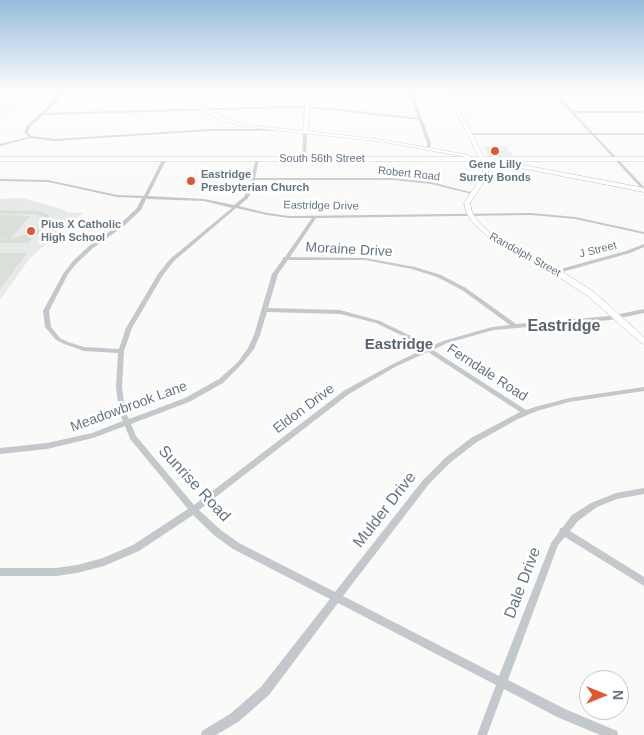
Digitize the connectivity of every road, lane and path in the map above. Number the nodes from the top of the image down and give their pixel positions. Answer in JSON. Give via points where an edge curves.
{"nodes":[{"id":1,"x":29,"y":126,"type":"edge"},
{"id":2,"x":235,"y":126,"type":"edge"},
{"id":3,"x":253,"y":126,"type":"edge"},
{"id":4,"x":306,"y":126,"type":"edge"},
{"id":5,"x":423,"y":126,"type":"edge"},
{"id":6,"x":465,"y":126,"type":"edge"},
{"id":7,"x":585,"y":126,"type":"edge"},
{"id":8,"x":229,"y":129,"type":"junction"},
{"id":9,"x":273,"y":130,"type":"junction"},
{"id":10,"x":305,"y":133,"type":"junction"},
{"id":11,"x":469,"y":134,"type":"junction"},
{"id":12,"x":592,"y":134,"type":"junction"},
{"id":13,"x":644,"y":134,"type":"edge"},
{"id":14,"x":30,"y":136,"type":"junction"},
{"id":15,"x":0,"y":145,"type":"edge"},
{"id":16,"x":428,"y":148,"type":"junction"},
{"id":17,"x":0,"y":159,"type":"edge"},
{"id":18,"x":257,"y":159,"type":"junction"},
{"id":19,"x":304,"y":159,"type":"junction"},
{"id":20,"x":482,"y":159,"type":"junction"},
{"id":21,"x":518,"y":159,"type":"junction"},
{"id":22,"x":616,"y":159,"type":"junction"},
{"id":23,"x":644,"y":159,"type":"edge"},
{"id":24,"x":164,"y":160,"type":"junction"},
{"id":25,"x":519,"y":166,"type":"junction"},
{"id":26,"x":253,"y":179,"type":"junction"},
{"id":27,"x":0,"y":180,"type":"edge"},
{"id":28,"x":644,"y":190,"type":"edge"},
{"id":29,"x":472,"y":193,"type":"junction"},
{"id":30,"x":145,"y":197,"type":"junction"},
{"id":31,"x":237,"y":207,"type":"junction"},
{"id":32,"x":470,"y":215,"type":"junction"},
{"id":33,"x":314,"y":218,"type":"junction"},
{"id":34,"x":644,"y":233,"type":"edge"},
{"id":35,"x":644,"y":245,"type":"edge"},
{"id":36,"x":285,"y":258,"type":"junction"},
{"id":37,"x":556,"y":272,"type":"junction"},
{"id":38,"x":264,"y":310,"type":"junction"},
{"id":39,"x":644,"y":311,"type":"edge"},
{"id":40,"x":618,"y":317,"type":"junction"},
{"id":41,"x":515,"y":326,"type":"junction"},
{"id":42,"x":644,"y":342,"type":"edge"},
{"id":43,"x":428,"y":349,"type":"junction"},
{"id":44,"x":121,"y":351,"type":"junction"},
{"id":45,"x":644,"y":389,"type":"edge"},
{"id":46,"x":526,"y":413,"type":"junction"},
{"id":47,"x":126,"y":423,"type":"junction"},
{"id":48,"x":0,"y":451,"type":"edge"},
{"id":49,"x":644,"y":490,"type":"edge"},
{"id":50,"x":193,"y":510,"type":"junction"},
{"id":51,"x":564,"y":531,"type":"junction"},
{"id":52,"x":0,"y":572,"type":"edge"},
{"id":53,"x":644,"y":582,"type":"edge"},
{"id":54,"x":336,"y":599,"type":"junction"},
{"id":55,"x":501,"y":683,"type":"junction"},
{"id":56,"x":206,"y":735,"type":"edge"},
{"id":57,"x":482,"y":735,"type":"edge"},
{"id":58,"x":614,"y":735,"type":"edge"}],
"edges":[{"from":1,"to":14,"type":"street","via":[[26,130]]},
{"from":2,"to":8,"type":"street"},
{"from":3,"to":9,"type":"main road"},
{"from":4,"to":10,"type":"main road"},
{"from":5,"to":16,"type":"street"},
{"from":6,"to":11,"type":"main road"},
{"from":7,"to":12,"type":"street"},
{"from":8,"to":9,"type":"street"},
{"from":8,"to":14,"type":"street","via":[[55,140]]},
{"from":9,"to":10,"type":"main road"},
{"from":10,"to":16,"type":"main road"},
{"from":10,"to":19,"type":"street"},
{"from":11,"to":12,"type":"street"},
{"from":11,"to":20,"type":"main road"},
{"from":12,"to":13,"type":"street"},
{"from":12,"to":22,"type":"street"},
{"from":14,"to":15,"type":"street"},
{"from":16,"to":20,"type":"main road"},
{"from":17,"to":24,"type":"main road","name":"South 56th Street"},
{"from":18,"to":19,"type":"main road","name":"South 56th Street"},
{"from":18,"to":24,"type":"main road","name":"South 56th Street"},
{"from":18,"to":26,"type":"street","name":"Sunrise Road"},
{"from":19,"to":20,"type":"main road","name":"South 56th Street"},
{"from":20,"to":21,"type":"main road","name":"South 56th Street"},
{"from":20,"to":25,"type":"main road"},
{"from":20,"to":29,"type":"main road","via":[[485,174]]},
{"from":21,"to":22,"type":"main road","name":"South 56th Street"},
{"from":21,"to":25,"type":"main road","via":[[515,163]]},
{"from":22,"to":23,"type":"main road","name":"South 56th Street"},
{"from":22,"to":28,"type":"street"},
{"from":24,"to":30,"type":"street"},
{"from":25,"to":28,"type":"main road"},
{"from":26,"to":29,"type":"street","name":"Robert Road","via":[[393,178]]},
{"from":26,"to":31,"type":"street","name":"Sunrise Road","via":[[248,196]]},
{"from":27,"to":30,"type":"street","name":"Eastridge Drive","via":[[48,182],[106,194]]},
{"from":29,"to":32,"type":"main road","via":[[467,204]]},
{"from":30,"to":31,"type":"street","name":"Eastridge Drive","via":[[192,199]]},
{"from":30,"to":44,"type":"street","via":[[130,218],[91,247],[72,266],[46,311],[48,327],[58,339],[84,349]]},
{"from":31,"to":33,"type":"street","name":"Eastridge Drive","via":[[272,215]]},
{"from":31,"to":44,"type":"street","name":"Sunrise Road","via":[[168,264],[132,322]]},
{"from":32,"to":33,"type":"street","name":"Eastridge Drive"},
{"from":32,"to":34,"type":"street","name":"Eastridge Drive","via":[[544,214]]},
{"from":32,"to":37,"type":"main road","name":"Randolph Street","via":[[489,235]]},
{"from":33,"to":36,"type":"street","name":"Meadowbrook Lane"},
{"from":35,"to":37,"type":"street","name":"J Street"},
{"from":36,"to":38,"type":"street","name":"Meadowbrook Lane","via":[[272,281]]},
{"from":36,"to":41,"type":"street","name":"Moraine Drive","via":[[365,259],[413,268],[439,276],[464,289]]},
{"from":37,"to":40,"type":"main road","name":"Randolph Street","via":[[591,294]]},
{"from":38,"to":43,"type":"street","name":"Ferndale Road","via":[[353,315],[391,327]]},
{"from":38,"to":47,"type":"street","name":"Meadowbrook Lane","via":[[251,349],[226,377],[187,400]]},
{"from":39,"to":40,"type":"street","name":"Eldon Drive"},
{"from":40,"to":41,"type":"street","name":"Eldon Drive"},
{"from":40,"to":42,"type":"main road","name":"Randolph Street"},
{"from":41,"to":43,"type":"street","name":"Eldon Drive","via":[[469,334]]},
{"from":43,"to":46,"type":"street","name":"Ferndale Road"},
{"from":43,"to":50,"type":"street","name":"Eldon Drive","via":[[347,392]]},
{"from":44,"to":47,"type":"street","name":"Sunrise Road","via":[[120,400]]},
{"from":45,"to":46,"type":"street","name":"Mulder Drive","via":[[569,400]]},
{"from":46,"to":54,"type":"street","name":"Mulder Drive","via":[[474,440],[439,468]]},
{"from":47,"to":48,"type":"street","name":"Meadowbrook Lane","via":[[60,444]]},
{"from":47,"to":50,"type":"street","name":"Sunrise Road","via":[[142,450]]},
{"from":49,"to":51,"type":"street","name":"Dale Drive","via":[[594,505],[575,518]]},
{"from":50,"to":52,"type":"street","name":"Eldon Drive","via":[[148,542],[104,562],[56,572]]},
{"from":50,"to":54,"type":"street","name":"Sunrise Road","via":[[236,546]]},
{"from":51,"to":53,"type":"street"},
{"from":51,"to":55,"type":"street","name":"Dale Drive","via":[[548,558]]},
{"from":54,"to":55,"type":"street","name":"Sunrise Road"},
{"from":54,"to":56,"type":"street","name":"Mulder Drive","via":[[259,697]]},
{"from":55,"to":57,"type":"street","name":"Dale Drive"},
{"from":55,"to":58,"type":"street","name":"Sunrise Road","via":[[561,714]]}]}
